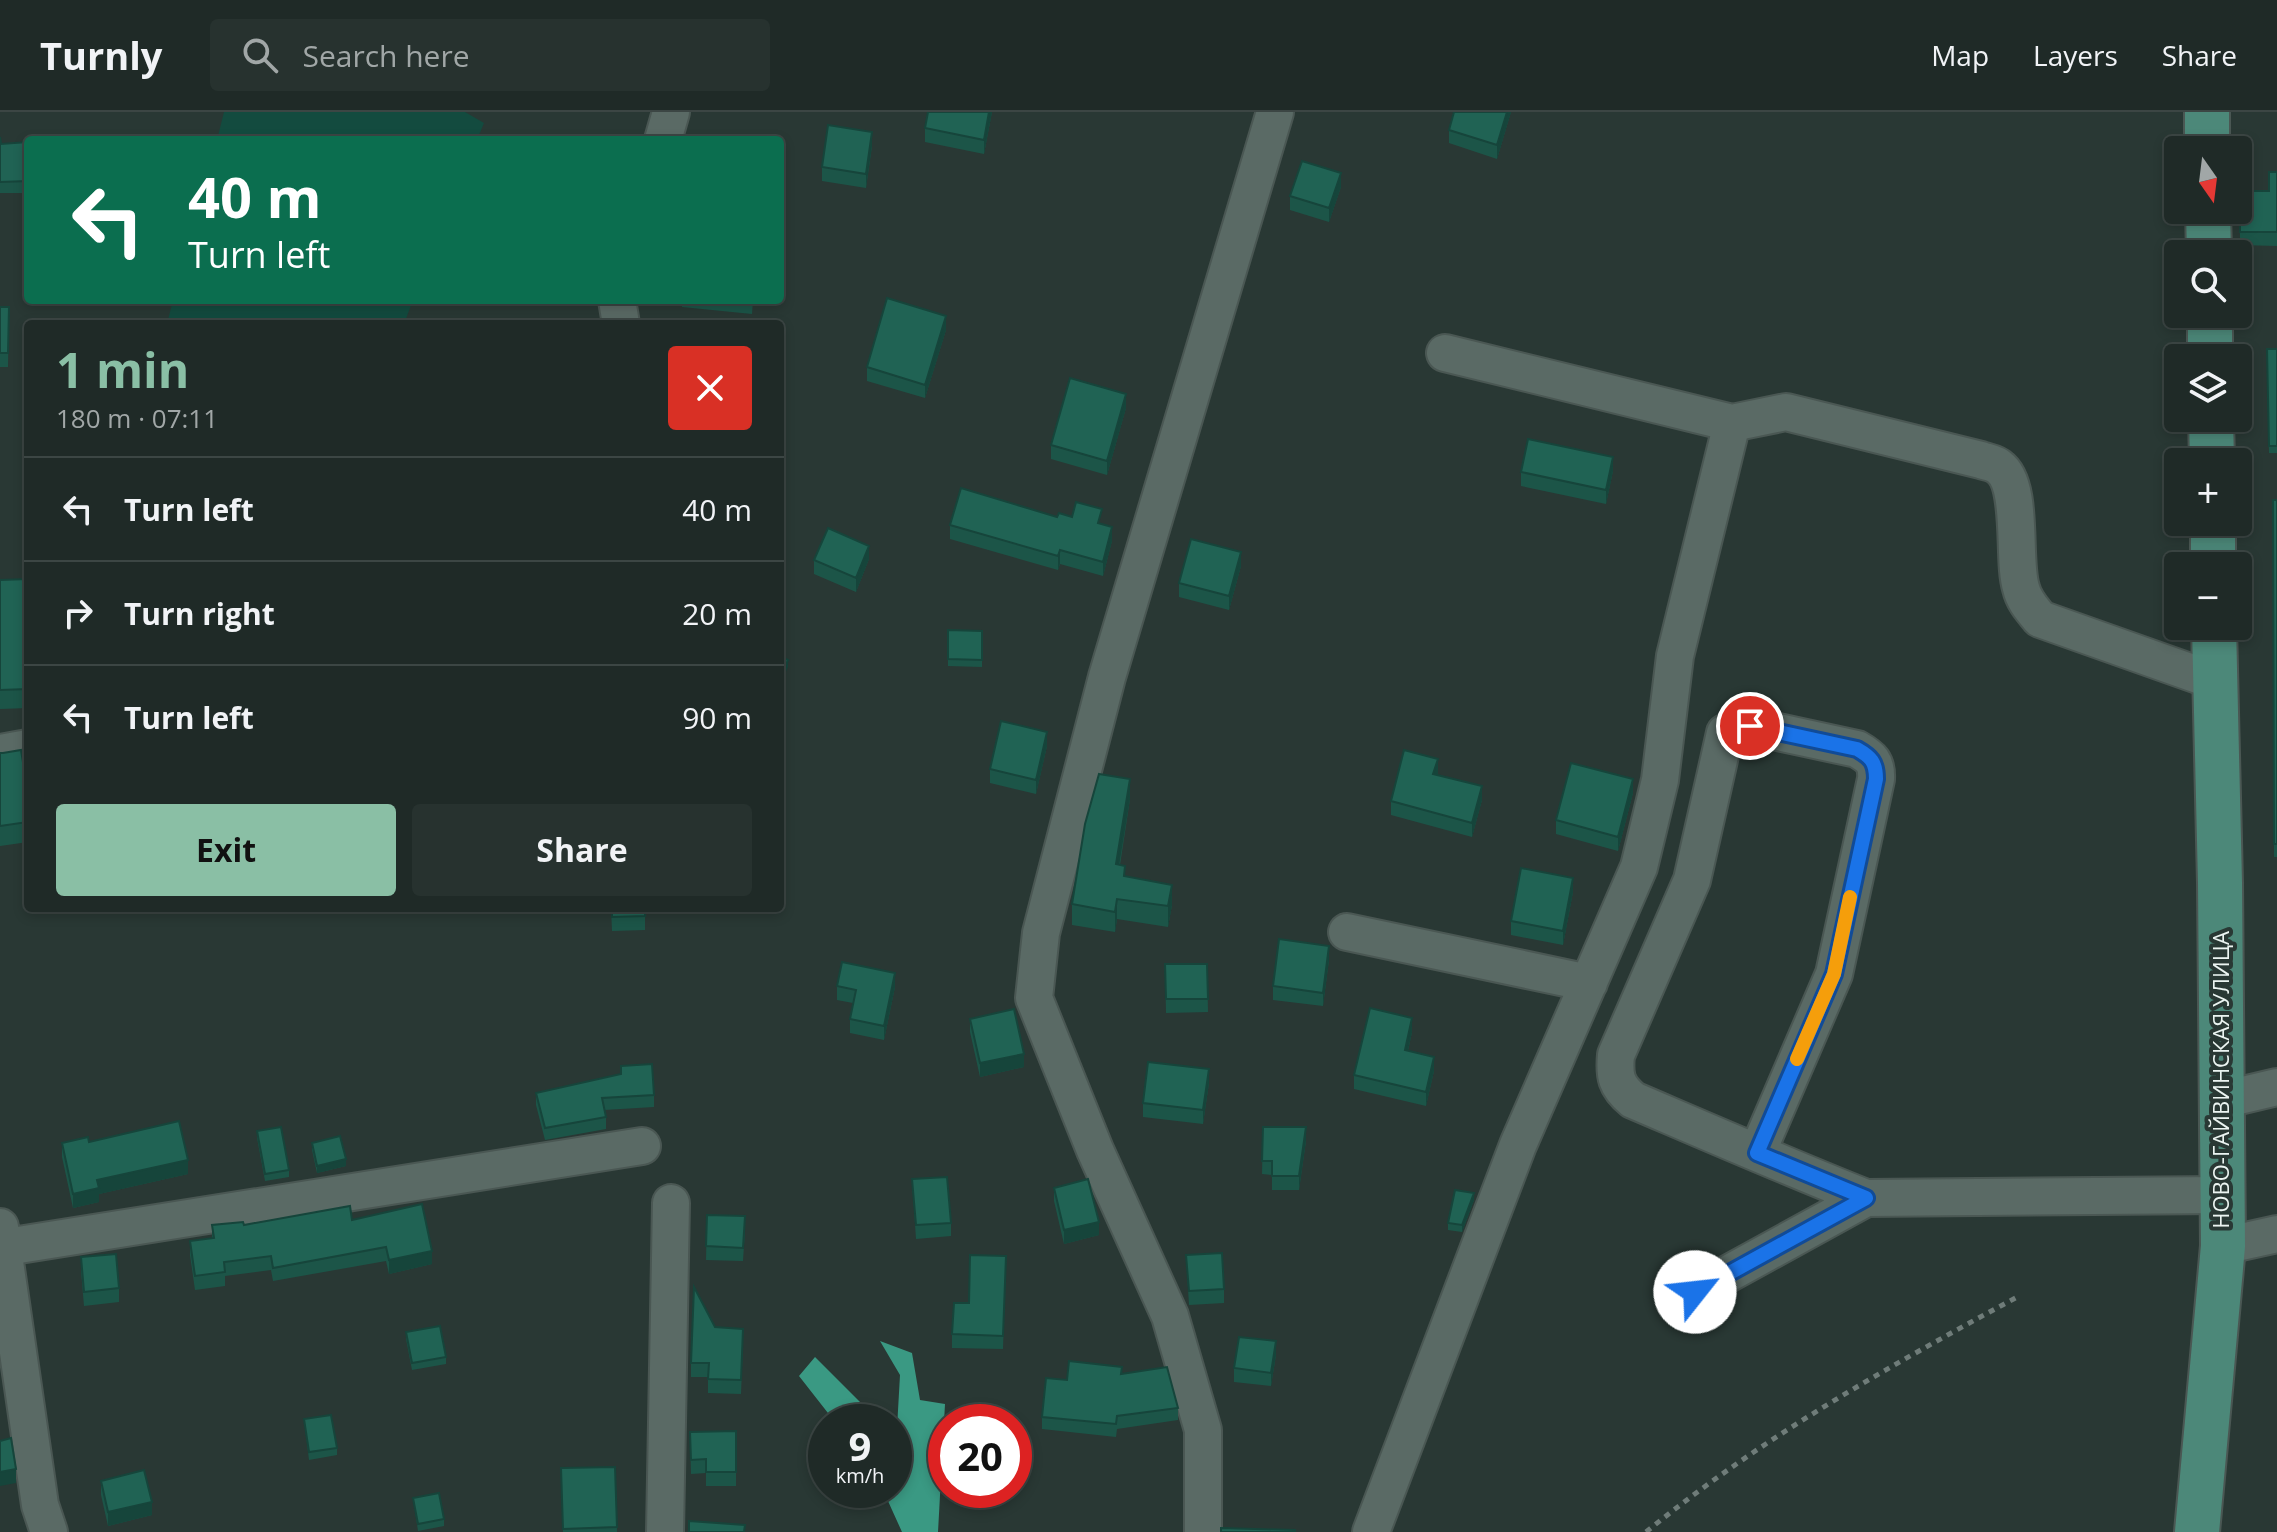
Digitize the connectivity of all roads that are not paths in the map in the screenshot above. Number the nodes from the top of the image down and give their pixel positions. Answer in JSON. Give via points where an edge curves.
{"nodes":[{"id":1,"x":671,"y":112,"type":"edge"},
{"id":2,"x":1275,"y":112,"type":"edge"},
{"id":3,"x":2207,"y":112,"type":"edge"},
{"id":4,"x":664,"y":136,"type":"edge"},
{"id":5,"x":2207,"y":136,"type":"edge"},
{"id":6,"x":1445,"y":353,"type":"dead end"},
{"id":7,"x":1732,"y":423,"type":"junction"},
{"id":8,"x":2214,"y":640,"type":"edge"},
{"id":9,"x":2215,"y":681,"type":"junction"},
{"id":10,"x":24,"y":749,"type":"edge"},
{"id":11,"x":0,"y":753,"type":"edge"},
{"id":12,"x":1347,"y":932,"type":"dead end"},
{"id":13,"x":1589,"y":983,"type":"junction"},
{"id":14,"x":2277,"y":1087,"type":"edge"},
{"id":15,"x":2222,"y":1100,"type":"junction"},
{"id":16,"x":642,"y":1146,"type":"dead end"},
{"id":17,"x":1757,"y":1153,"type":"junction"},
{"id":18,"x":2222,"y":1195,"type":"junction"},
{"id":19,"x":1866,"y":1198,"type":"junction"},
{"id":20,"x":671,"y":1203,"type":"dead end"},
{"id":21,"x":2277,"y":1234,"type":"edge"},
{"id":22,"x":2,"y":1241,"type":"edge"},
{"id":23,"x":2223,"y":1246,"type":"junction"},
{"id":24,"x":1695,"y":1292,"type":"dead end"},
{"id":25,"x":49,"y":1532,"type":"edge"},
{"id":26,"x":665,"y":1532,"type":"edge"},
{"id":27,"x":1203,"y":1532,"type":"edge"},
{"id":28,"x":1371,"y":1532,"type":"edge"},
{"id":29,"x":2197,"y":1532,"type":"edge"}],
"edges":[{"from":1,"to":4,"type":"street"},
{"from":2,"to":27,"type":"street","via":[[1107,677],[1041,933],[1034,998],[1170,1316],[1203,1430]]},
{"from":3,"to":5,"type":"main road"},
{"from":6,"to":7,"type":"street"},
{"from":7,"to":9,"type":"street","via":[[1786,412],[1999,466],[2012,496],[2020,585],[2040,619]]},
{"from":7,"to":13,"type":"street","via":[[1675,656],[1660,780],[1639,867]]},
{"from":8,"to":9,"type":"main road","name":"НОВО-ГАЙВИНСКАЯ УЛИЦА"},
{"from":9,"to":15,"type":"main road","name":"НОВО-ГАЙВИНСКАЯ УЛИЦА"},
{"from":10,"to":11,"type":"street"},
{"from":12,"to":13,"type":"street"},
{"from":13,"to":28,"type":"street","via":[[1518,1145]]},
{"from":14,"to":15,"type":"street"},
{"from":15,"to":18,"type":"main road","name":"НОВО-ГАЙВИНСКАЯ УЛИЦА"},
{"from":16,"to":22,"type":"street"},
{"from":17,"to":17,"type":"street","via":[[1633,1100],[1619,1089],[1614,1075],[1616,1055],[1692,880],[1725,733],[1750,726],[1857,749],[1876,766],[1834,974]]},
{"from":17,"to":19,"type":"street"},
{"from":18,"to":19,"type":"street"},
{"from":18,"to":23,"type":"main road","name":"НОВО-ГАЙВИНСКАЯ УЛИЦА"},
{"from":19,"to":24,"type":"street"},
{"from":20,"to":26,"type":"street"},
{"from":21,"to":23,"type":"street"},
{"from":22,"to":25,"type":"street","via":[[40,1505]]},
{"from":23,"to":29,"type":"main road","name":"НОВО-ГАЙВИНСКАЯ УЛИЦА"}]}
